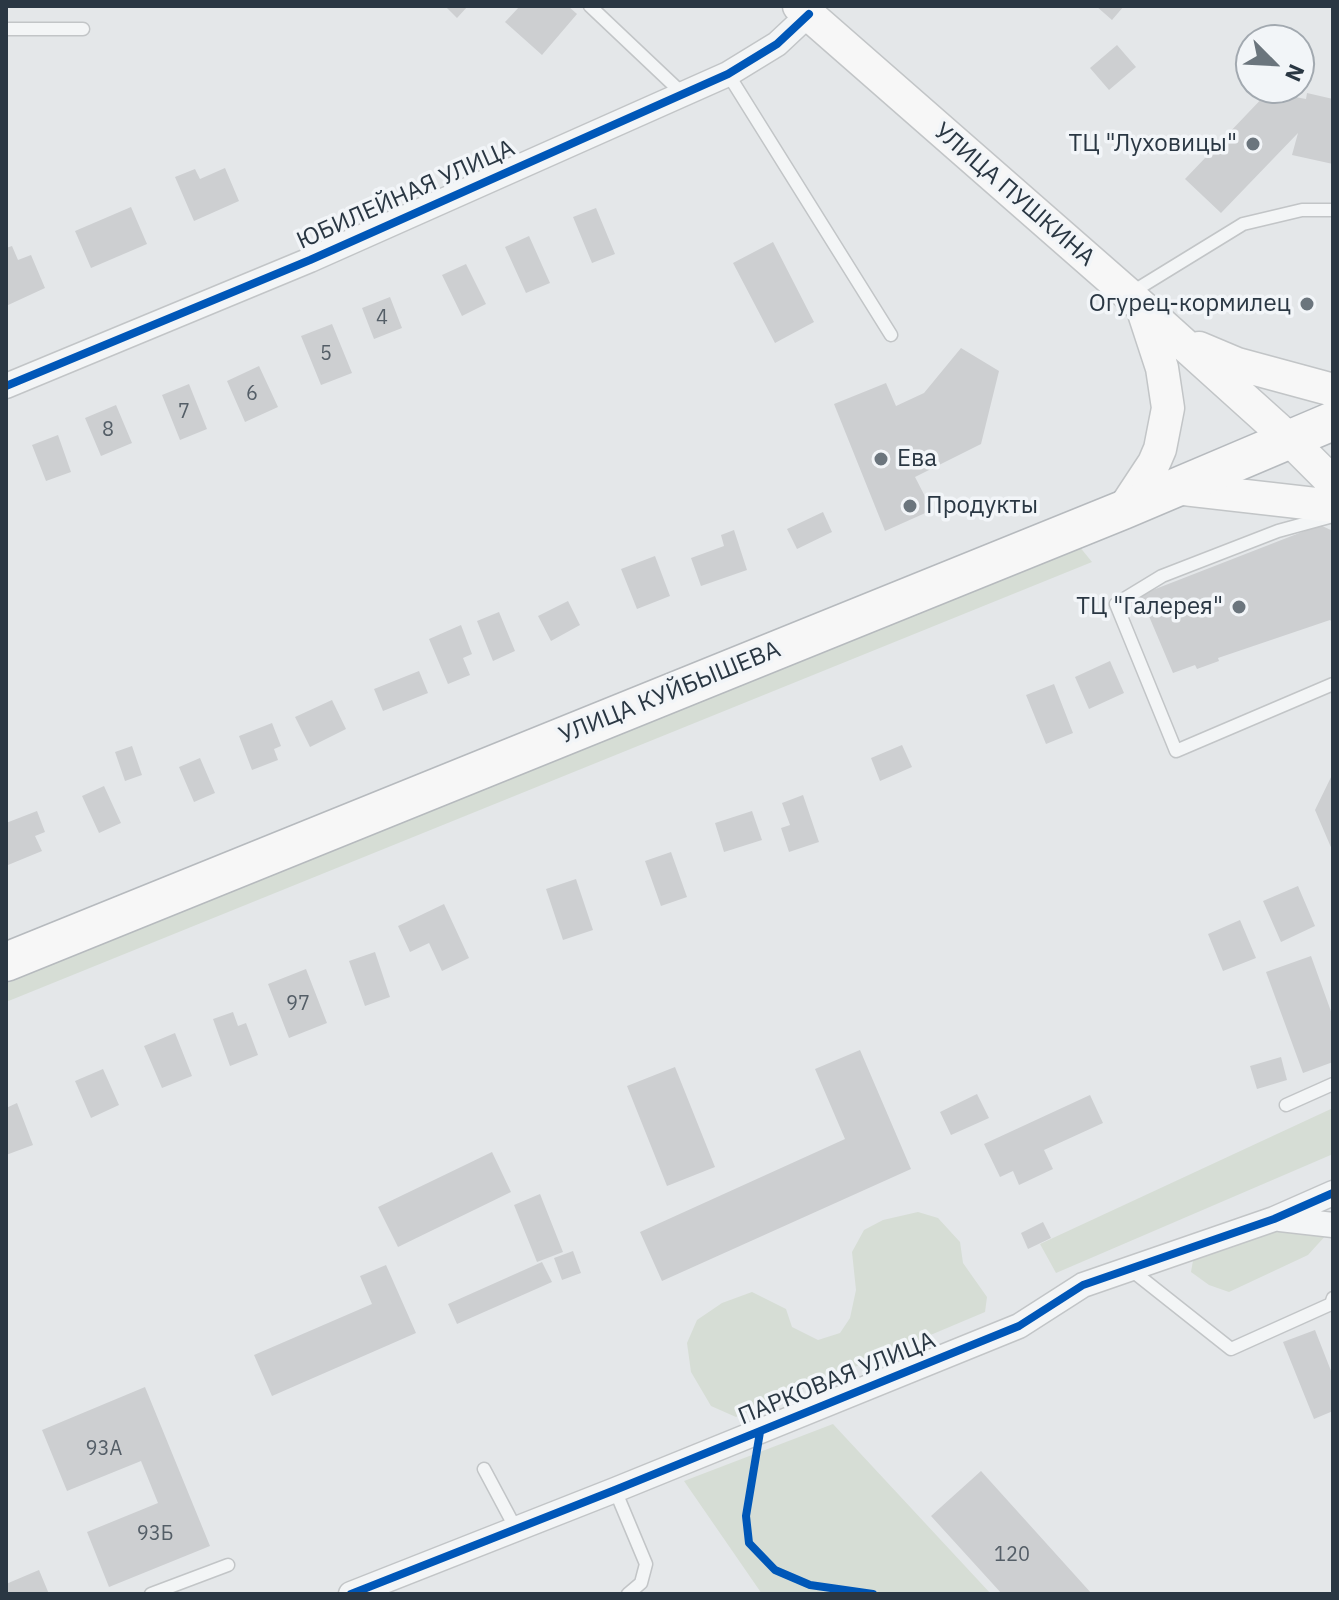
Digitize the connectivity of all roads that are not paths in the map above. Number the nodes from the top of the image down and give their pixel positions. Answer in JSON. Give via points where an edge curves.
{"nodes":[{"id":1,"x":590,"y":6,"type":"edge"},
{"id":2,"x":804,"y":10,"type":"edge"},
{"id":3,"x":6,"y":29,"type":"edge"},
{"id":4,"x":83,"y":29,"type":"dead end"},
{"id":5,"x":728,"y":74,"type":"junction"},
{"id":6,"x":683,"y":94,"type":"junction"},
{"id":7,"x":1333,"y":210,"type":"edge"},
{"id":8,"x":1135,"y":300,"type":"junction"},
{"id":9,"x":891,"y":335,"type":"dead end"},
{"id":10,"x":1178,"y":339,"type":"junction"},
{"id":11,"x":6,"y":386,"type":"edge"},
{"id":12,"x":1333,"y":390,"type":"edge"},
{"id":13,"x":1333,"y":421,"type":"edge"},
{"id":14,"x":1290,"y":440,"type":"junction"},
{"id":15,"x":1333,"y":483,"type":"edge"},
{"id":16,"x":1175,"y":488,"type":"junction"},
{"id":17,"x":1333,"y":506,"type":"edge"},
{"id":18,"x":1123,"y":510,"type":"junction"},
{"id":19,"x":1333,"y":516,"type":"edge"},
{"id":20,"x":1333,"y":684,"type":"edge"},
{"id":21,"x":6,"y":962,"type":"edge"},
{"id":22,"x":1333,"y":1084,"type":"edge"},
{"id":23,"x":1286,"y":1105,"type":"dead end"},
{"id":24,"x":1333,"y":1193,"type":"edge"},
{"id":25,"x":1274,"y":1219,"type":"junction"},
{"id":26,"x":1333,"y":1225,"type":"edge"},
{"id":27,"x":1130,"y":1269,"type":"junction"},
{"id":28,"x":1333,"y":1298,"type":"edge"},
{"id":29,"x":484,"y":1469,"type":"dead end"},
{"id":30,"x":615,"y":1490,"type":"junction"},
{"id":31,"x":516,"y":1529,"type":"junction"},
{"id":32,"x":228,"y":1565,"type":"dead end"},
{"id":33,"x":167,"y":1591,"type":"edge"},
{"id":34,"x":151,"y":1594,"type":"edge"},
{"id":35,"x":351,"y":1594,"type":"edge"},
{"id":36,"x":628,"y":1594,"type":"edge"}],
"edges":[{"from":1,"to":6,"type":"lane"},
{"from":2,"to":5,"type":"street","name":"ЮБИЛЕЙНАЯ УЛИЦА","via":[[777,44]]},
{"from":2,"to":8,"type":"main road","name":"УЛИЦА ПУШКИНА"},
{"from":3,"to":4,"type":"lane"},
{"from":5,"to":6,"type":"street","name":"ЮБИЛЕЙНАЯ УЛИЦА"},
{"from":5,"to":9,"type":"lane"},
{"from":6,"to":11,"type":"street","name":"ЮБИЛЕЙНАЯ УЛИЦА","via":[[310,260]]},
{"from":7,"to":8,"type":"lane","via":[[1302,210],[1243,224]]},
{"from":8,"to":10,"type":"main road","name":"УЛИЦА ПУШКИНА"},
{"from":8,"to":18,"type":"main road","via":[[1162,368],[1168,408],[1154,463]]},
{"from":10,"to":12,"type":"main road","via":[[1237,364]]},
{"from":10,"to":14,"type":"main road","name":"УЛИЦА ПУШКИНА"},
{"from":13,"to":14,"type":"highway","name":"УЛИЦА КУЙБЫШЕВА"},
{"from":14,"to":15,"type":"main road","name":"УЛИЦА ПУШКИНА"},
{"from":14,"to":16,"type":"highway","name":"УЛИЦА КУЙБЫШЕВА"},
{"from":16,"to":17,"type":"main road"},
{"from":16,"to":18,"type":"highway","name":"УЛИЦА КУЙБЫШЕВА"},
{"from":18,"to":21,"type":"highway","name":"УЛИЦА КУЙБЫШЕВА"},
{"from":19,"to":20,"type":"lane","via":[[1278,531],[1162,576],[1116,604],[1176,751]]},
{"from":22,"to":23,"type":"lane"},
{"from":24,"to":25,"type":"street","name":"ПАРКОВАЯ УЛИЦА"},
{"from":25,"to":26,"type":"street","name":"ПАРКОВАЯ УЛИЦА"},
{"from":25,"to":27,"type":"street","name":"ПАРКОВАЯ УЛИЦА"},
{"from":27,"to":28,"type":"lane","via":[[1231,1349],[1331,1304]]},
{"from":27,"to":30,"type":"street","name":"ПАРКОВАЯ УЛИЦА","via":[[1083,1285],[1019,1326]]},
{"from":29,"to":31,"type":"lane"},
{"from":30,"to":31,"type":"street","name":"ПАРКОВАЯ УЛИЦА"},
{"from":30,"to":36,"type":"lane","via":[[646,1564],[641,1583]]},
{"from":31,"to":35,"type":"street","name":"ПАРКОВАЯ УЛИЦА"},
{"from":32,"to":33,"type":"lane"},
{"from":33,"to":34,"type":"lane"}]}
